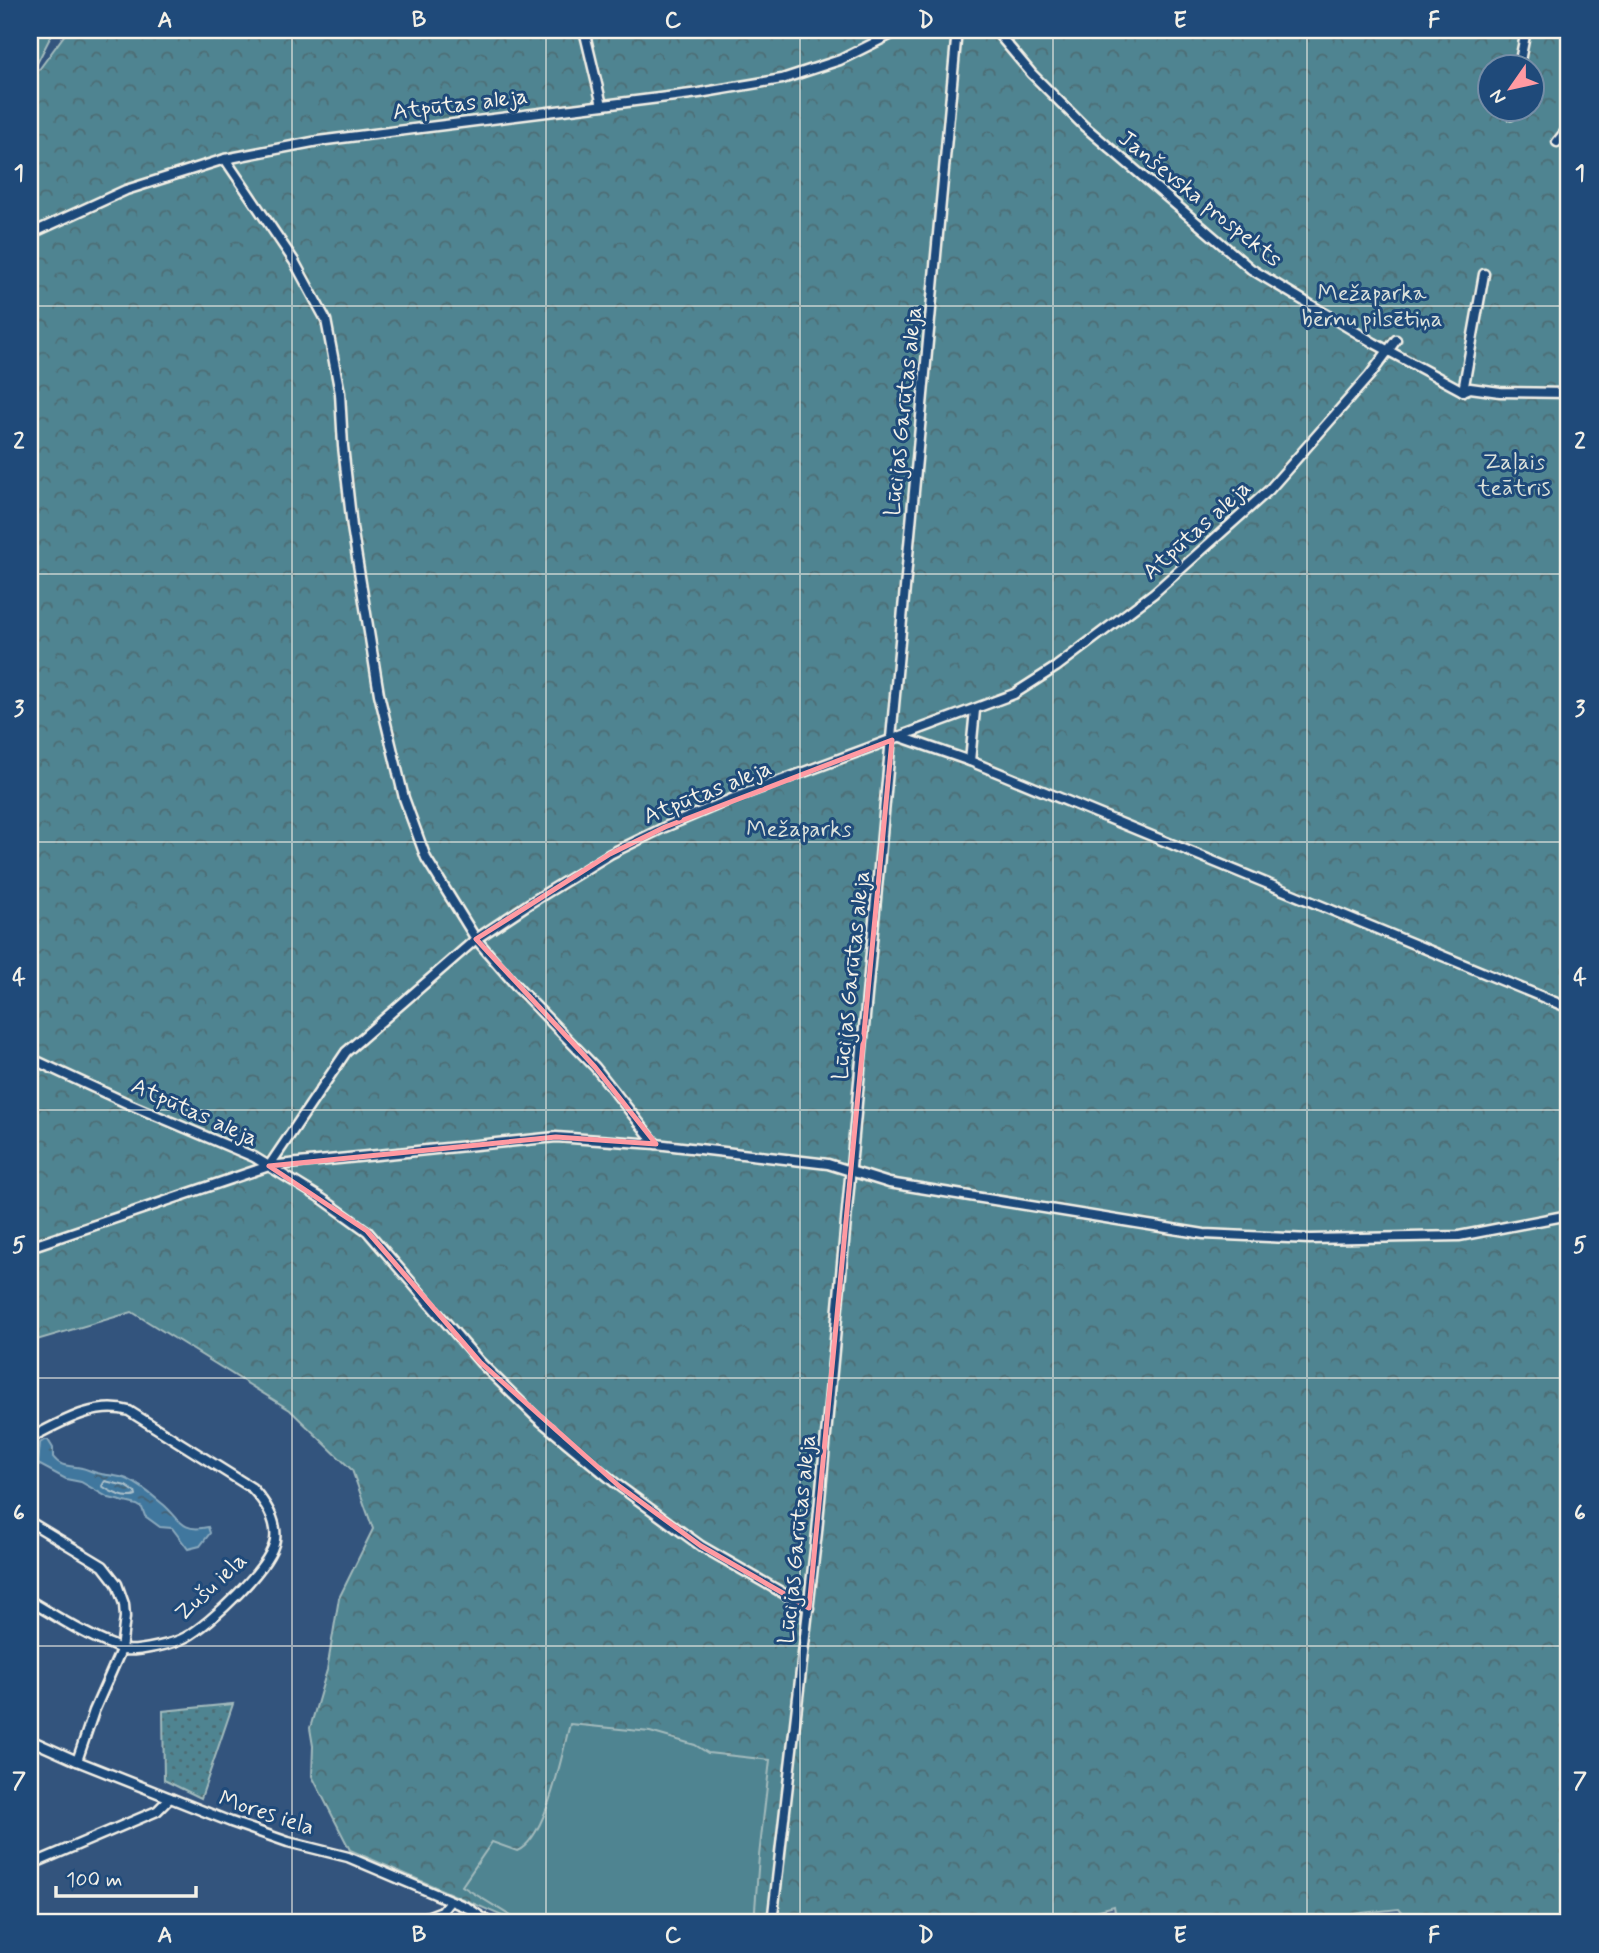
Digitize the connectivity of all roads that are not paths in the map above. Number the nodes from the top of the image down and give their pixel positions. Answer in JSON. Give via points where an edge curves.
{"nodes":[{"id":1,"x":584,"y":30,"type":"edge"},
{"id":2,"x":900,"y":30,"type":"edge"},
{"id":3,"x":957,"y":30,"type":"edge"},
{"id":4,"x":995,"y":30,"type":"edge"},
{"id":5,"x":1526,"y":30,"type":"edge"},
{"id":6,"x":1522,"y":52,"type":"edge"},
{"id":7,"x":601,"y":105,"type":"junction"},
{"id":8,"x":1569,"y":127,"type":"edge"},
{"id":9,"x":1557,"y":142,"type":"dead end"},
{"id":10,"x":225,"y":159,"type":"junction"},
{"id":11,"x":30,"y":233,"type":"edge"},
{"id":12,"x":1484,"y":274,"type":"dead end"},
{"id":13,"x":1396,"y":340,"type":"dead end"},
{"id":14,"x":1388,"y":350,"type":"junction"},
{"id":15,"x":1463,"y":391,"type":"junction"},
{"id":16,"x":1569,"y":393,"type":"edge"},
{"id":17,"x":975,"y":710,"type":"junction"},
{"id":18,"x":896,"y":739,"type":"junction"},
{"id":19,"x":970,"y":761,"type":"junction"},
{"id":20,"x":476,"y":939,"type":"junction"},
{"id":21,"x":1569,"y":1008,"type":"edge"},
{"id":22,"x":30,"y":1058,"type":"edge"},
{"id":23,"x":656,"y":1144,"type":"junction"},
{"id":24,"x":269,"y":1166,"type":"junction"},
{"id":25,"x":850,"y":1170,"type":"junction"},
{"id":26,"x":1569,"y":1215,"type":"edge"},
{"id":27,"x":30,"y":1247,"type":"edge"},
{"id":28,"x":30,"y":1438,"type":"edge"},
{"id":29,"x":30,"y":1521,"type":"edge"},
{"id":30,"x":30,"y":1601,"type":"edge"},
{"id":31,"x":809,"y":1608,"type":"junction"},
{"id":32,"x":121,"y":1650,"type":"junction"},
{"id":33,"x":30,"y":1740,"type":"edge"},
{"id":34,"x":77,"y":1761,"type":"junction"},
{"id":35,"x":170,"y":1798,"type":"junction"},
{"id":36,"x":30,"y":1865,"type":"edge"},
{"id":37,"x":450,"y":1901,"type":"junction"},
{"id":38,"x":411,"y":1923,"type":"edge"},
{"id":39,"x":491,"y":1923,"type":"edge"},
{"id":40,"x":772,"y":1923,"type":"edge"}],
"edges":[{"from":1,"to":7,"type":"street"},
{"from":2,"to":7,"type":"street","name":"Atpūtas aleja","via":[[840,60],[782,79]]},
{"from":3,"to":18,"type":"street","name":"Lūcijas Garūtas aleja","via":[[918,436]]},
{"from":4,"to":14,"type":"street","name":"Janševska prospekts","via":[[1084,126],[1251,269]]},
{"from":5,"to":6,"type":"street"},
{"from":7,"to":10,"type":"street","name":"Atpūtas aleja","via":[[318,141]]},
{"from":8,"to":9,"type":"street"},
{"from":10,"to":11,"type":"street","name":"Atpūtas aleja","via":[[127,190]]},
{"from":10,"to":20,"type":"street","via":[[294,261],[326,320],[340,387],[345,472],[360,583],[391,751],[426,858]]},
{"from":12,"to":15,"type":"street"},
{"from":13,"to":14,"type":"street","name":"Atpūtas aleja"},
{"from":14,"to":15,"type":"street","name":"Janševska prospekts"},
{"from":14,"to":17,"type":"street","name":"Atpūtas aleja","via":[[1269,490],[1154,593],[1056,667],[1014,694]]},
{"from":15,"to":16,"type":"street","name":"Janševska prospekts"},
{"from":17,"to":18,"type":"street","name":"Atpūtas aleja"},
{"from":17,"to":19,"type":"street"},
{"from":18,"to":19,"type":"street"},
{"from":18,"to":20,"type":"street","name":"Atpūtas aleja","via":[[665,827],[610,854]]},
{"from":18,"to":25,"type":"street","name":"Lūcijas Garūtas aleja"},
{"from":19,"to":21,"type":"street"},
{"from":20,"to":23,"type":"street","via":[[594,1067]]},
{"from":20,"to":24,"type":"street","name":"Atpūtas aleja","via":[[346,1052]]},
{"from":22,"to":24,"type":"street","name":"Atpūtas aleja"},
{"from":23,"to":24,"type":"street","via":[[556,1138]]},
{"from":23,"to":25,"type":"street"},
{"from":24,"to":27,"type":"street"},
{"from":24,"to":31,"type":"street","via":[[367,1231],[480,1362],[578,1452],[701,1546]]},
{"from":25,"to":26,"type":"street","via":[[889,1183],[1204,1234],[1310,1240],[1459,1236]]},
{"from":25,"to":31,"type":"street","name":"Lūcijas Garūtas aleja"},
{"from":28,"to":32,"type":"street","name":"Zušu iela","via":[[89,1412],[110,1407],[129,1411],[252,1488],[270,1513],[275,1530],[271,1552],[213,1617],[181,1639]]},
{"from":29,"to":32,"type":"street","via":[[92,1557],[112,1575],[124,1604]]},
{"from":30,"to":32,"type":"street"},
{"from":31,"to":40,"type":"street","name":"Lūcijas Garūtas aleja"},
{"from":32,"to":34,"type":"street"},
{"from":33,"to":34,"type":"street","name":"Mores iela"},
{"from":34,"to":35,"type":"street","name":"Mores iela"},
{"from":35,"to":36,"type":"street","via":[[157,1811]]},
{"from":35,"to":37,"type":"street","name":"Mores iela","via":[[288,1842],[348,1857]]},
{"from":37,"to":38,"type":"street","via":[[442,1911]]},
{"from":37,"to":39,"type":"street","name":"Mores iela"}]}
